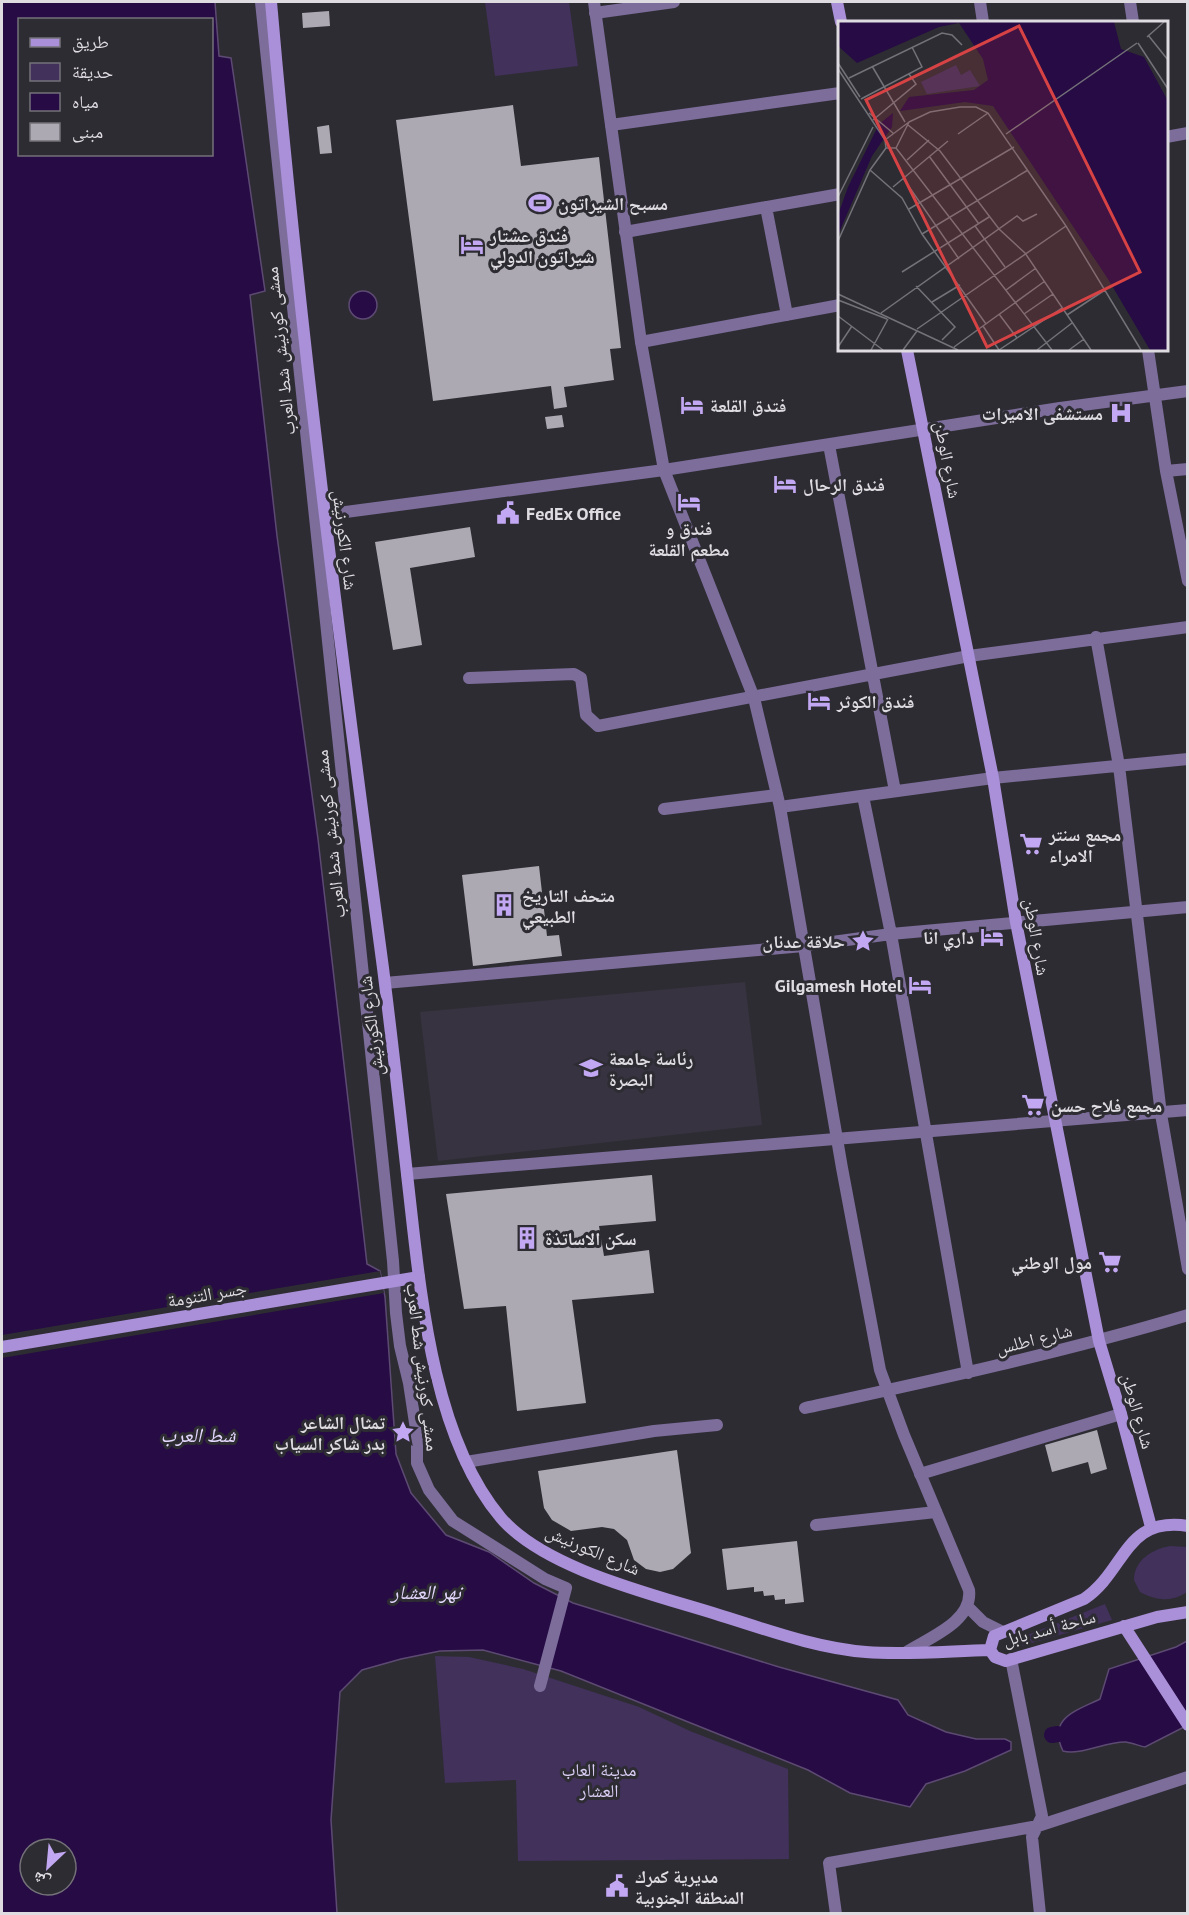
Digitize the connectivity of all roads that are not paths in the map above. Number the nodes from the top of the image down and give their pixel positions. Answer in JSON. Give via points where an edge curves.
{"nodes":[{"id":1,"x":261,"y":2,"type":"edge"},
{"id":2,"x":271,"y":2,"type":"edge"},
{"id":3,"x":674,"y":2,"type":"edge"},
{"id":4,"x":837,"y":2,"type":"edge"},
{"id":5,"x":980,"y":2,"type":"edge"},
{"id":6,"x":1130,"y":2,"type":"edge"},
{"id":7,"x":595,"y":7,"type":"edge"},
{"id":8,"x":841,"y":21,"type":"edge"},
{"id":9,"x":984,"y":21,"type":"edge"},
{"id":10,"x":1133,"y":21,"type":"edge"},
{"id":11,"x":838,"y":93,"type":"edge"},
{"id":12,"x":611,"y":125,"type":"junction"},
{"id":13,"x":1188,"y":133,"type":"edge"},
{"id":14,"x":1168,"y":137,"type":"edge"},
{"id":15,"x":838,"y":194,"type":"edge"},
{"id":16,"x":766,"y":207,"type":"junction"},
{"id":17,"x":625,"y":232,"type":"junction"},
{"id":18,"x":838,"y":305,"type":"edge"},
{"id":19,"x":787,"y":315,"type":"junction"},
{"id":20,"x":641,"y":342,"type":"junction"},
{"id":21,"x":907,"y":351,"type":"edge"},
{"id":22,"x":1148,"y":351,"type":"edge"},
{"id":23,"x":1188,"y":391,"type":"edge"},
{"id":24,"x":1154,"y":396,"type":"junction"},
{"id":25,"x":923,"y":428,"type":"junction"},
{"id":26,"x":828,"y":445,"type":"junction"},
{"id":27,"x":1188,"y":469,"type":"edge"},
{"id":28,"x":664,"y":470,"type":"junction"},
{"id":29,"x":1166,"y":471,"type":"junction"},
{"id":30,"x":323,"y":515,"type":"junction"},
{"id":31,"x":1188,"y":581,"type":"edge"},
{"id":32,"x":1188,"y":627,"type":"edge"},
{"id":33,"x":1096,"y":637,"type":"junction"},
{"id":34,"x":969,"y":656,"type":"junction"},
{"id":35,"x":872,"y":675,"type":"junction"},
{"id":36,"x":470,"y":678,"type":"dead end"},
{"id":37,"x":754,"y":698,"type":"junction"},
{"id":38,"x":1188,"y":759,"type":"edge"},
{"id":39,"x":1119,"y":766,"type":"junction"},
{"id":40,"x":993,"y":778,"type":"junction"},
{"id":41,"x":895,"y":791,"type":"junction"},
{"id":42,"x":863,"y":796,"type":"junction"},
{"id":43,"x":778,"y":801,"type":"junction"},
{"id":44,"x":664,"y":809,"type":"dead end"},
{"id":45,"x":1188,"y":907,"type":"edge"},
{"id":46,"x":1135,"y":912,"type":"junction"},
{"id":47,"x":1016,"y":922,"type":"junction"},
{"id":48,"x":891,"y":934,"type":"junction"},
{"id":49,"x":803,"y":946,"type":"junction"},
{"id":50,"x":385,"y":983,"type":"junction"},
{"id":51,"x":1188,"y":1110,"type":"edge"},
{"id":52,"x":1161,"y":1114,"type":"junction"},
{"id":53,"x":1053,"y":1121,"type":"junction"},
{"id":54,"x":924,"y":1130,"type":"junction"},
{"id":55,"x":837,"y":1138,"type":"junction"},
{"id":56,"x":407,"y":1174,"type":"junction"},
{"id":57,"x":1188,"y":1269,"type":"edge"},
{"id":58,"x":419,"y":1277,"type":"junction"},
{"id":59,"x":1188,"y":1315,"type":"edge"},
{"id":60,"x":1099,"y":1341,"type":"junction"},
{"id":61,"x":2,"y":1347,"type":"edge"},
{"id":62,"x":968,"y":1373,"type":"junction"},
{"id":63,"x":887,"y":1390,"type":"junction"},
{"id":64,"x":805,"y":1408,"type":"dead end"},
{"id":65,"x":1121,"y":1414,"type":"junction"},
{"id":66,"x":717,"y":1425,"type":"dead end"},
{"id":67,"x":466,"y":1462,"type":"junction"},
{"id":68,"x":920,"y":1474,"type":"junction"},
{"id":69,"x":936,"y":1512,"type":"junction"},
{"id":70,"x":816,"y":1525,"type":"dead end"},
{"id":71,"x":1188,"y":1526,"type":"edge"},
{"id":72,"x":1151,"y":1527,"type":"junction"},
{"id":73,"x":968,"y":1607,"type":"junction"},
{"id":74,"x":1188,"y":1612,"type":"edge"},
{"id":75,"x":1124,"y":1626,"type":"junction"},
{"id":76,"x":1003,"y":1632,"type":"junction"},
{"id":77,"x":990,"y":1650,"type":"junction"},
{"id":78,"x":906,"y":1653,"type":"junction"},
{"id":79,"x":1011,"y":1659,"type":"junction"},
{"id":80,"x":540,"y":1686,"type":"dead end"},
{"id":81,"x":1188,"y":1725,"type":"edge"},
{"id":82,"x":1188,"y":1777,"type":"edge"},
{"id":83,"x":1038,"y":1826,"type":"junction"},
{"id":84,"x":836,"y":1914,"type":"edge"},
{"id":85,"x":1040,"y":1914,"type":"edge"}],
"edges":[{"from":1,"to":80,"type":"street","name":"ممشى كورنيش شط العرب","via":[[396,1313],[417,1436],[417,1463],[429,1490],[453,1521],[566,1588]]},
{"from":2,"to":30,"type":"main road","name":"شارع الكورنيش","via":[[288,208]]},
{"from":3,"to":7,"type":"street"},
{"from":4,"to":8,"type":"main road"},
{"from":5,"to":9,"type":"street"},
{"from":6,"to":10,"type":"street"},
{"from":7,"to":12,"type":"street"},
{"from":11,"to":12,"type":"street"},
{"from":12,"to":17,"type":"street"},
{"from":13,"to":14,"type":"street"},
{"from":15,"to":16,"type":"street"},
{"from":16,"to":17,"type":"street"},
{"from":16,"to":19,"type":"street"},
{"from":17,"to":20,"type":"street"},
{"from":18,"to":19,"type":"street"},
{"from":19,"to":20,"type":"street"},
{"from":20,"to":28,"type":"street"},
{"from":21,"to":25,"type":"main road","name":"شارع الوطن"},
{"from":22,"to":24,"type":"street"},
{"from":23,"to":24,"type":"street"},
{"from":24,"to":25,"type":"street"},
{"from":24,"to":29,"type":"street"},
{"from":25,"to":26,"type":"street"},
{"from":25,"to":34,"type":"main road","name":"شارع الوطن"},
{"from":26,"to":28,"type":"street"},
{"from":26,"to":35,"type":"street"},
{"from":27,"to":29,"type":"street"},
{"from":28,"to":30,"type":"street"},
{"from":28,"to":37,"type":"street"},
{"from":29,"to":31,"type":"street"},
{"from":30,"to":50,"type":"main road","name":"شارع الكورنيش"},
{"from":32,"to":33,"type":"street"},
{"from":33,"to":34,"type":"street"},
{"from":33,"to":39,"type":"street"},
{"from":34,"to":35,"type":"street"},
{"from":34,"to":40,"type":"main road","name":"شارع الوطن"},
{"from":35,"to":37,"type":"street"},
{"from":35,"to":41,"type":"street"},
{"from":36,"to":37,"type":"street","via":[[574,674],[581,678],[586,715],[598,726]]},
{"from":37,"to":43,"type":"street"},
{"from":38,"to":39,"type":"street"},
{"from":39,"to":40,"type":"street"},
{"from":39,"to":46,"type":"street"},
{"from":40,"to":41,"type":"street"},
{"from":40,"to":47,"type":"main road","name":"شارع الوطن"},
{"from":41,"to":42,"type":"street"},
{"from":42,"to":43,"type":"street"},
{"from":42,"to":48,"type":"street"},
{"from":43,"to":44,"type":"street"},
{"from":43,"to":49,"type":"street"},
{"from":45,"to":46,"type":"street"},
{"from":46,"to":47,"type":"street"},
{"from":46,"to":52,"type":"street"},
{"from":47,"to":48,"type":"street"},
{"from":47,"to":53,"type":"main road","name":"شارع الوطن"},
{"from":48,"to":49,"type":"street"},
{"from":48,"to":54,"type":"street"},
{"from":49,"to":50,"type":"street"},
{"from":49,"to":55,"type":"street"},
{"from":50,"to":56,"type":"main road","name":"شارع الكورنيش"},
{"from":51,"to":52,"type":"street"},
{"from":52,"to":53,"type":"street"},
{"from":52,"to":57,"type":"street"},
{"from":53,"to":54,"type":"street"},
{"from":53,"to":60,"type":"main road","name":"شارع الوطن"},
{"from":54,"to":55,"type":"street"},
{"from":54,"to":62,"type":"street"},
{"from":55,"to":56,"type":"street"},
{"from":55,"to":63,"type":"street"},
{"from":56,"to":58,"type":"main road","name":"شارع الكورنيش"},
{"from":58,"to":61,"type":"main road","name":"جسر التنومة","bridge":true},
{"from":58,"to":67,"type":"main road","name":"شارع الكورنيش","via":[[441,1390]]},
{"from":59,"to":60,"type":"street","name":"شارع اطلس"},
{"from":60,"to":62,"type":"street","name":"شارع اطلس"},
{"from":60,"to":65,"type":"main road","name":"شارع الوطن"},
{"from":62,"to":63,"type":"street","name":"شارع اطلس"},
{"from":63,"to":64,"type":"street","name":"شارع اطلس"},
{"from":63,"to":68,"type":"street"},
{"from":65,"to":68,"type":"street"},
{"from":65,"to":72,"type":"main road","name":"شارع الوطن"},
{"from":66,"to":67,"type":"street","via":[[654,1431]]},
{"from":67,"to":78,"type":"main road","name":"شارع الكورنيش","via":[[490,1504],[521,1537],[589,1572],[824,1645]]},
{"from":68,"to":69,"type":"street"},
{"from":69,"to":70,"type":"street"},
{"from":69,"to":73,"type":"street","via":[[969,1590]]},
{"from":71,"to":72,"type":"main road","via":[[1169,1523]]},
{"from":72,"to":76,"type":"main road","name":"ساحة أسد بابل","via":[[1131,1542],[1091,1595]]},
{"from":73,"to":76,"type":"street","via":[[983,1622]]},
{"from":73,"to":78,"type":"street","via":[[960,1618]]},
{"from":74,"to":75,"type":"main road","name":"ساحة أسد بابل"},
{"from":75,"to":79,"type":"main road","name":"ساحة أسد بابل"},
{"from":75,"to":81,"type":"main road"},
{"from":76,"to":77,"type":"main road","name":"ساحة أسد بابل","via":[[991,1640]]},
{"from":77,"to":78,"type":"main road","name":"شارع الكورنيش"},
{"from":77,"to":79,"type":"main road","name":"ساحة أسد بابل","via":[[1000,1660]]},
{"from":79,"to":83,"type":"street","via":[[1042,1816]]},
{"from":82,"to":83,"type":"street"},
{"from":83,"to":84,"type":"street","via":[[829,1863]]},
{"from":83,"to":85,"type":"street","via":[[1032,1845]]}]}
